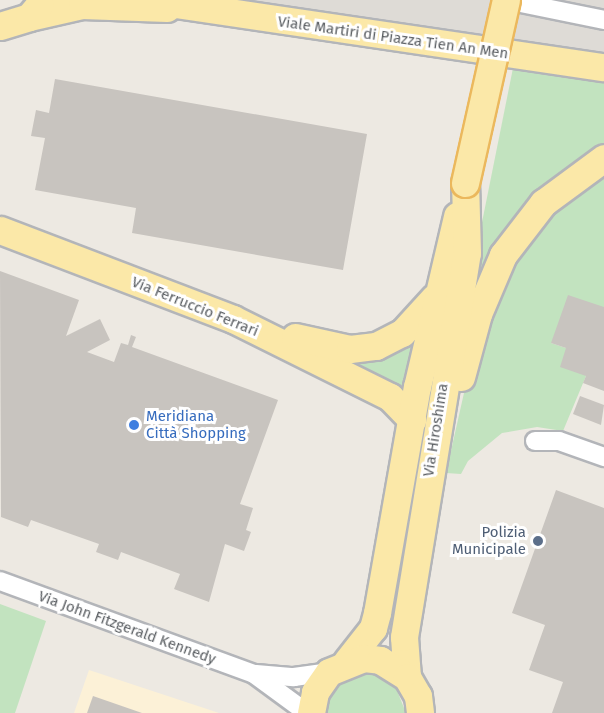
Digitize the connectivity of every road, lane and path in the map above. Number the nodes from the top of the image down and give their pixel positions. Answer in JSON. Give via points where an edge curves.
{"nodes":[{"id":1,"x":148,"y":0,"type":"edge"},
{"id":2,"x":506,"y":0,"type":"edge"},
{"id":3,"x":174,"y":4,"type":"edge"},
{"id":4,"x":35,"y":8,"type":"edge"},
{"id":5,"x":604,"y":20,"type":"edge"},
{"id":6,"x":0,"y":27,"type":"edge"},
{"id":7,"x":604,"y":68,"type":"edge"},
{"id":8,"x":604,"y":158,"type":"edge"},
{"id":9,"x":465,"y":183,"type":"junction"},
{"id":10,"x":0,"y":230,"type":"edge"},
{"id":11,"x":438,"y":293,"type":"junction"},
{"id":12,"x":233,"y":319,"type":"junction"},
{"id":13,"x":412,"y":420,"type":"junction"},
{"id":14,"x":535,"y":441,"type":"dead end"},
{"id":15,"x":604,"y":457,"type":"edge"},
{"id":16,"x":425,"y":502,"type":"junction"},
{"id":17,"x":0,"y":581,"type":"edge"},
{"id":18,"x":338,"y":667,"type":"junction"},
{"id":19,"x":254,"y":674,"type":"junction"},
{"id":20,"x":407,"y":677,"type":"junction"},
{"id":21,"x":422,"y":711,"type":"edge"},
{"id":22,"x":309,"y":713,"type":"edge"}],
"edges":[{"from":1,"to":3,"type":"main road","name":"Viale Martiri di Piazza Tien An Men"},
{"from":2,"to":5,"type":"street"},
{"from":2,"to":9,"type":"main road","name":"Via Hiroshima","bridge":true},
{"from":3,"to":4,"type":"main road","name":"Viale Martiri di Piazza Tien An Men"},
{"from":3,"to":7,"type":"main road","name":"Viale Martiri di Piazza Tien An Men"},
{"from":4,"to":6,"type":"main road","name":"Viale Martiri di Piazza Tien An Men"},
{"from":8,"to":16,"type":"main road","via":[[543,203],[493,273]]},
{"from":9,"to":11,"type":"main road","name":"Via Hiroshima"},
{"from":9,"to":16,"type":"main road","name":"Via Hiroshima","via":[[467,253]]},
{"from":10,"to":12,"type":"main road","name":"Via Ferruccio Ferrari"},
{"from":11,"to":12,"type":"main road","name":"Via Hiroshima","via":[[402,333],[363,349],[309,341]]},
{"from":11,"to":13,"type":"main road","name":"Via Hiroshima"},
{"from":12,"to":13,"type":"main road","name":"Via Ferruccio Ferrari","via":[[390,397]]},
{"from":13,"to":18,"type":"main road","name":"Via Hiroshima","via":[[373,628]]},
{"from":14,"to":15,"type":"street","via":[[560,441]]},
{"from":16,"to":20,"type":"main road","name":"Via Hiroshima","via":[[405,638]]},
{"from":17,"to":19,"type":"street","name":"Via John Fitzgerald Kennedy"},
{"from":18,"to":19,"type":"street","name":"Via John Fitzgerald Kennedy","via":[[294,677]]},
{"from":18,"to":20,"type":"main road","via":[[380,660]]},
{"from":18,"to":22,"type":"main road","name":"Via Hiroshima","via":[[315,692]]},
{"from":19,"to":22,"type":"street","name":"Via John Fitzgerald Kennedy"},
{"from":20,"to":21,"type":"main road","name":"Via Hiroshima"}]}
